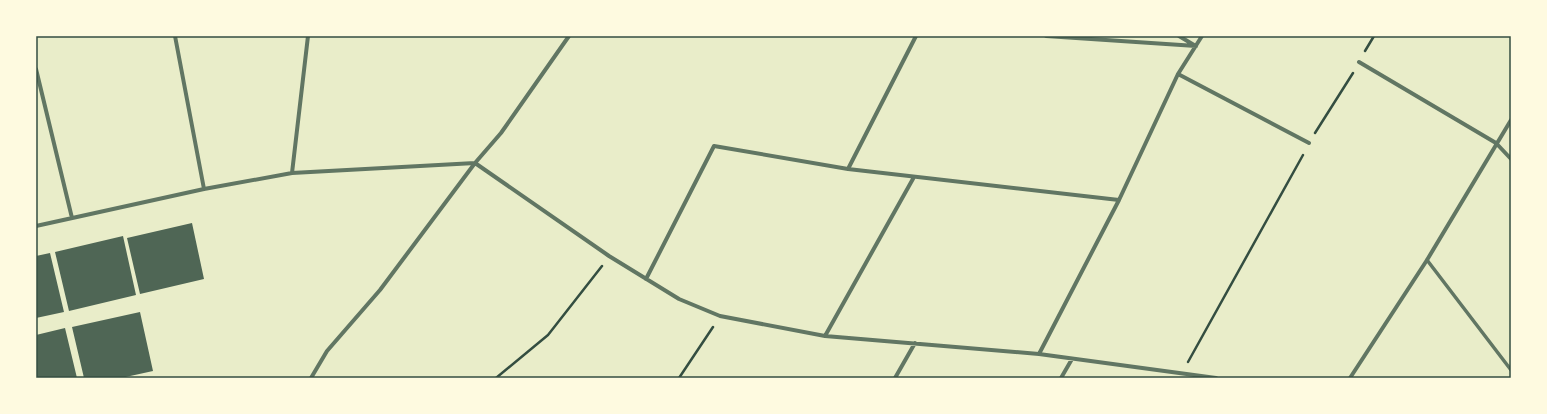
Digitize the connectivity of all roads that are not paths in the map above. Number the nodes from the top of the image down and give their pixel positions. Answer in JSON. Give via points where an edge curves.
{"nodes":[{"id":1,"x":175,"y":36,"type":"edge"},
{"id":2,"x":308,"y":36,"type":"edge"},
{"id":3,"x":569,"y":36,"type":"edge"},
{"id":4,"x":916,"y":36,"type":"edge"},
{"id":5,"x":1046,"y":36,"type":"edge"},
{"id":6,"x":1179,"y":36,"type":"edge"},
{"id":7,"x":1202,"y":36,"type":"edge"},
{"id":8,"x":1196,"y":46,"type":"junction"},
{"id":9,"x":1359,"y":62,"type":"road end"},
{"id":10,"x":36,"y":69,"type":"edge"},
{"id":11,"x":1178,"y":74,"type":"junction"},
{"id":12,"x":1511,"y":120,"type":"edge"},
{"id":13,"x":1309,"y":143,"type":"road end"},
{"id":14,"x":1496,"y":143,"type":"junction"},
{"id":15,"x":1511,"y":158,"type":"edge"},
{"id":16,"x":475,"y":163,"type":"junction"},
{"id":17,"x":848,"y":169,"type":"junction"},
{"id":18,"x":292,"y":173,"type":"junction"},
{"id":19,"x":914,"y":177,"type":"junction"},
{"id":20,"x":204,"y":189,"type":"junction"},
{"id":21,"x":1119,"y":200,"type":"junction"},
{"id":22,"x":72,"y":218,"type":"junction"},
{"id":23,"x":36,"y":226,"type":"edge"},
{"id":24,"x":1427,"y":260,"type":"junction"},
{"id":25,"x":646,"y":279,"type":"junction"},
{"id":26,"x":825,"y":336,"type":"junction"},
{"id":27,"x":915,"y":344,"type":"junction"},
{"id":28,"x":1039,"y":354,"type":"junction"},
{"id":29,"x":1072,"y":359,"type":"junction"},
{"id":30,"x":1511,"y":370,"type":"edge"},
{"id":31,"x":311,"y":378,"type":"edge"},
{"id":32,"x":895,"y":378,"type":"edge"},
{"id":33,"x":1061,"y":378,"type":"edge"},
{"id":34,"x":1216,"y":378,"type":"edge"},
{"id":35,"x":1350,"y":378,"type":"edge"}],
"edges":[{"from":1,"to":20,"type":"street"},
{"from":2,"to":18,"type":"street"},
{"from":3,"to":16,"type":"street","via":[[501,132]]},
{"from":4,"to":17,"type":"street"},
{"from":5,"to":8,"type":"street"},
{"from":6,"to":8,"type":"street"},
{"from":7,"to":8,"type":"street"},
{"from":8,"to":11,"type":"street"},
{"from":9,"to":14,"type":"street"},
{"from":10,"to":22,"type":"street"},
{"from":11,"to":13,"type":"street"},
{"from":11,"to":21,"type":"street"},
{"from":12,"to":14,"type":"street"},
{"from":14,"to":15,"type":"street"},
{"from":14,"to":24,"type":"street"},
{"from":16,"to":18,"type":"street"},
{"from":16,"to":25,"type":"street"},
{"from":16,"to":31,"type":"street","via":[[380,290],[327,351]]},
{"from":17,"to":19,"type":"street"},
{"from":17,"to":25,"type":"street","via":[[714,146]]},
{"from":18,"to":20,"type":"street"},
{"from":19,"to":21,"type":"street"},
{"from":19,"to":26,"type":"street"},
{"from":20,"to":22,"type":"street"},
{"from":21,"to":28,"type":"street"},
{"from":22,"to":23,"type":"street"},
{"from":24,"to":30,"type":"street"},
{"from":24,"to":35,"type":"street"},
{"from":25,"to":26,"type":"street","via":[[680,299],[720,316]]},
{"from":26,"to":27,"type":"street"},
{"from":27,"to":28,"type":"street"},
{"from":27,"to":32,"type":"street"},
{"from":28,"to":29,"type":"street"},
{"from":29,"to":33,"type":"street"},
{"from":29,"to":34,"type":"street"}]}
